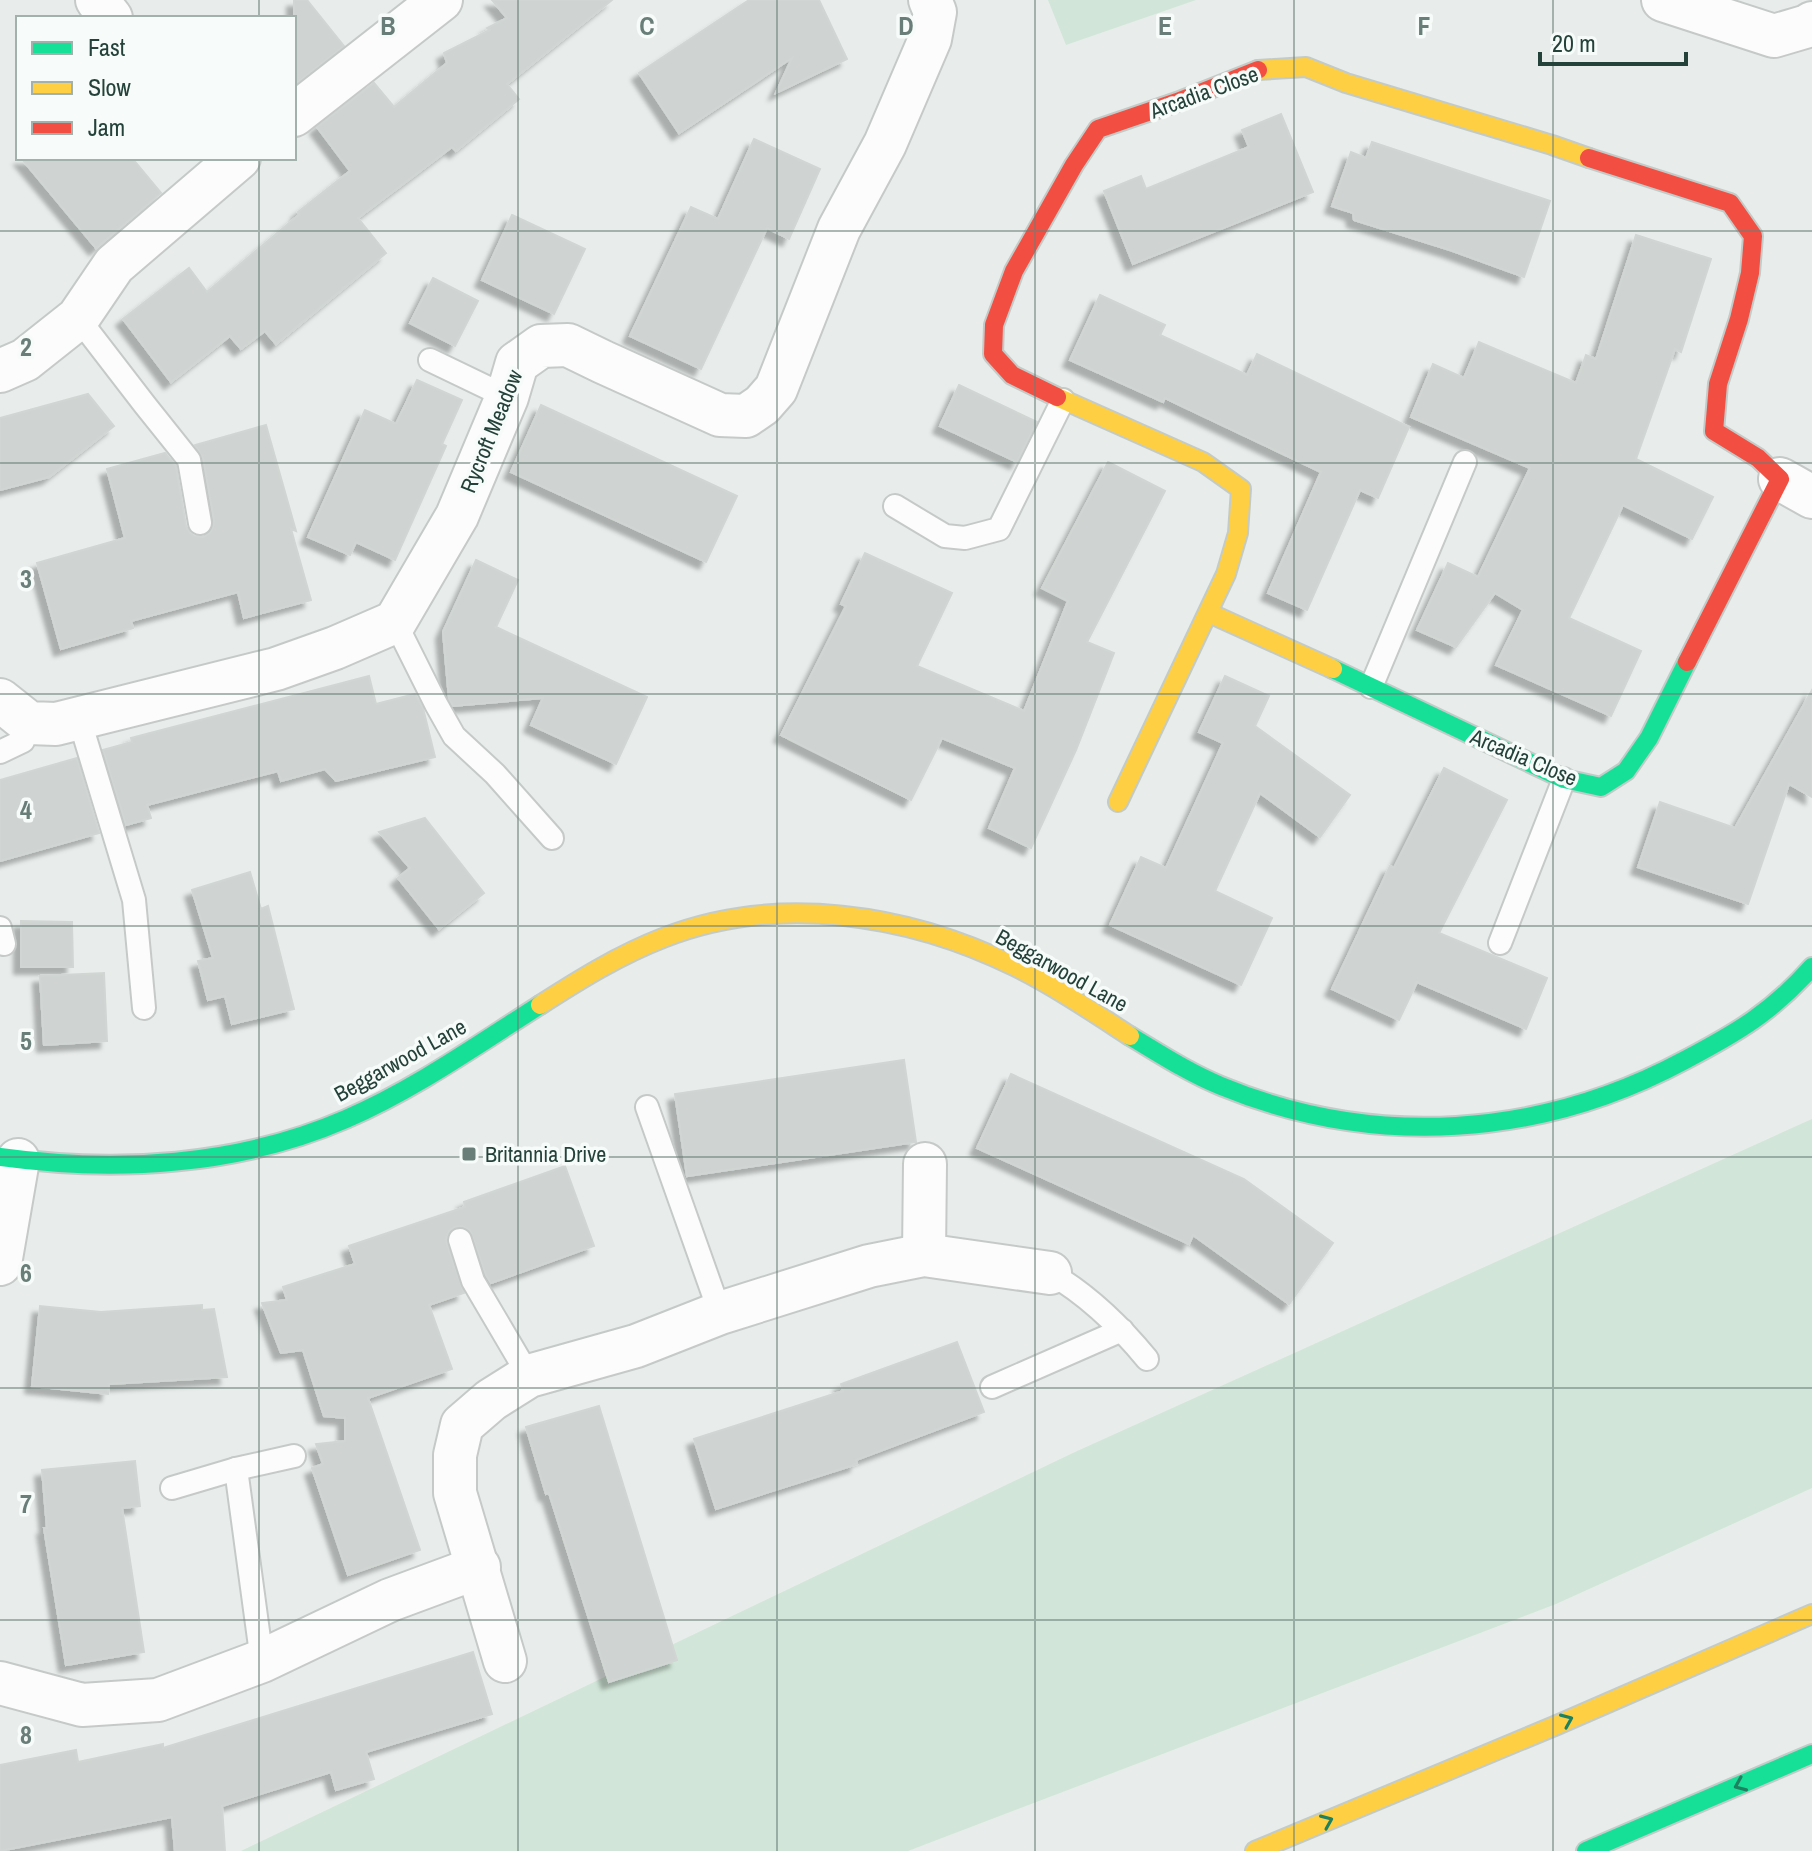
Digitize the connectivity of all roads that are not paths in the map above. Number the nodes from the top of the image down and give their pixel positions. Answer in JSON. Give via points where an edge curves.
{"nodes":[{"id":1,"x":97,"y":0,"type":"edge"},
{"id":2,"x":441,"y":0,"type":"edge"},
{"id":3,"x":930,"y":0,"type":"edge"},
{"id":4,"x":1663,"y":0,"type":"edge"},
{"id":5,"x":109,"y":16,"type":"edge"},
{"id":6,"x":1812,"y":23,"type":"edge"},
{"id":7,"x":296,"y":113,"type":"edge"},
{"id":8,"x":226,"y":162,"type":"edge"},
{"id":9,"x":78,"y":318,"type":"junction"},
{"id":10,"x":430,"y":360,"type":"dead end"},
{"id":11,"x":0,"y":371,"type":"edge"},
{"id":12,"x":507,"y":397,"type":"junction"},
{"id":13,"x":1063,"y":400,"type":"junction"},
{"id":14,"x":1465,"y":462,"type":"dead end"},
{"id":15,"x":1796,"y":488,"type":"edge"},
{"id":16,"x":895,"y":506,"type":"dead end"},
{"id":17,"x":200,"y":523,"type":"dead end"},
{"id":18,"x":1209,"y":613,"type":"junction"},
{"id":19,"x":395,"y":622,"type":"junction"},
{"id":20,"x":1371,"y":687,"type":"junction"},
{"id":21,"x":79,"y":718,"type":"junction"},
{"id":22,"x":10,"y":725,"type":"edge"},
{"id":23,"x":1564,"y":779,"type":"junction"},
{"id":24,"x":1118,"y":802,"type":"dead end"},
{"id":25,"x":552,"y":838,"type":"dead end"},
{"id":26,"x":1500,"y":943,"type":"dead end"},
{"id":27,"x":1812,"y":967,"type":"edge"},
{"id":28,"x":144,"y":1008,"type":"dead end"},
{"id":29,"x":647,"y":1107,"type":"dead end"},
{"id":30,"x":9,"y":1158,"type":"edge"},
{"id":31,"x":925,"y":1164,"type":"dead end"},
{"id":32,"x":460,"y":1240,"type":"dead end"},
{"id":33,"x":924,"y":1255,"type":"junction"},
{"id":34,"x":0,"y":1264,"type":"edge"},
{"id":35,"x":1050,"y":1273,"type":"joint"},
{"id":36,"x":720,"y":1313,"type":"junction"},
{"id":37,"x":1122,"y":1330,"type":"junction"},
{"id":38,"x":1147,"y":1359,"type":"dead end"},
{"id":39,"x":529,"y":1376,"type":"junction"},
{"id":40,"x":992,"y":1387,"type":"dead end"},
{"id":41,"x":294,"y":1456,"type":"dead end"},
{"id":42,"x":236,"y":1469,"type":"junction"},
{"id":43,"x":172,"y":1488,"type":"dead end"},
{"id":44,"x":479,"y":1567,"type":"junction"},
{"id":45,"x":1812,"y":1614,"type":"edge"},
{"id":46,"x":262,"y":1661,"type":"junction"},
{"id":47,"x":505,"y":1661,"type":"dead end"},
{"id":48,"x":0,"y":1683,"type":"edge"},
{"id":49,"x":1812,"y":1754,"type":"edge"},
{"id":50,"x":1255,"y":1851,"type":"edge"},
{"id":51,"x":1586,"y":1851,"type":"edge"}],
"edges":[{"from":1,"to":5,"type":"street"},
{"from":2,"to":7,"type":"street"},
{"from":3,"to":12,"type":"street","name":"Rycroft Meadow","via":[[935,12],[930,39],[913,81],[839,229],[776,389],[762,405],[746,416],[720,415],[568,345],[541,346],[517,363]]},
{"from":4,"to":6,"type":"street","via":[[1774,36]]},
{"from":8,"to":9,"type":"street","via":[[114,265]]},
{"from":9,"to":11,"type":"street","via":[[25,360]]},
{"from":9,"to":17,"type":"lane","via":[[189,460]]},
{"from":10,"to":12,"type":"lane"},
{"from":12,"to":19,"type":"street","name":"Rycroft Meadow","via":[[457,516]]},
{"from":13,"to":15,"type":"main road","name":"Arcadia Close","via":[[1012,375],[993,354],[994,325],[1014,271],[1098,129],[1261,69],[1306,67],[1730,203],[1753,236],[1750,273],[1718,384],[1714,431]]},
{"from":13,"to":16,"type":"lane","via":[[999,529],[965,538],[945,536]]},
{"from":13,"to":18,"type":"main road","name":"Arcadia Close","via":[[1203,462],[1241,489],[1237,545]]},
{"from":14,"to":20,"type":"lane"},
{"from":15,"to":23,"type":"main road","name":"Arcadia Close","via":[[1626,771],[1601,787]]},
{"from":18,"to":20,"type":"main road","name":"Arcadia Close"},
{"from":18,"to":24,"type":"main road","name":"Arcadia Close"},
{"from":19,"to":21,"type":"street","via":[[276,669]]},
{"from":19,"to":25,"type":"lane","via":[[454,736]]},
{"from":20,"to":23,"type":"main road","name":"Arcadia Close"},
{"from":21,"to":22,"type":"street"},
{"from":21,"to":28,"type":"lane","via":[[134,900]]},
{"from":23,"to":26,"type":"lane"},
{"from":27,"to":30,"type":"main road","name":"Beggarwood Lane","via":[[1767,1012],[1716,1044],[1594,1102],[1490,1125],[1394,1126],[1319,1118],[1218,1085],[1043,981],[945,938],[860,917],[810,914],[732,920],[647,945],[533,1008],[427,1076],[325,1128],[230,1154],[172,1162],[71,1166]]},
{"from":29,"to":36,"type":"lane"},
{"from":30,"to":34,"type":"street"},
{"from":31,"to":33,"type":"street"},
{"from":32,"to":39,"type":"lane","via":[[473,1281]]},
{"from":33,"to":35,"type":"street"},
{"from":33,"to":36,"type":"street","via":[[869,1266]]},
{"from":35,"to":37,"type":"lane","via":[[1074,1286]]},
{"from":36,"to":39,"type":"street","via":[[636,1346]]},
{"from":37,"to":38,"type":"lane"},
{"from":37,"to":40,"type":"lane"},
{"from":39,"to":44,"type":"street","via":[[462,1425],[455,1493]]},
{"from":41,"to":42,"type":"lane"},
{"from":42,"to":43,"type":"lane"},
{"from":42,"to":46,"type":"lane"},
{"from":44,"to":46,"type":"street","via":[[390,1600]]},
{"from":44,"to":47,"type":"street"},
{"from":50,"to":45,"type":"main road","one_way":true},
{"from":46,"to":48,"type":"street","via":[[158,1700],[82,1705]]},
{"from":49,"to":51,"type":"main road","one_way":true}]}
